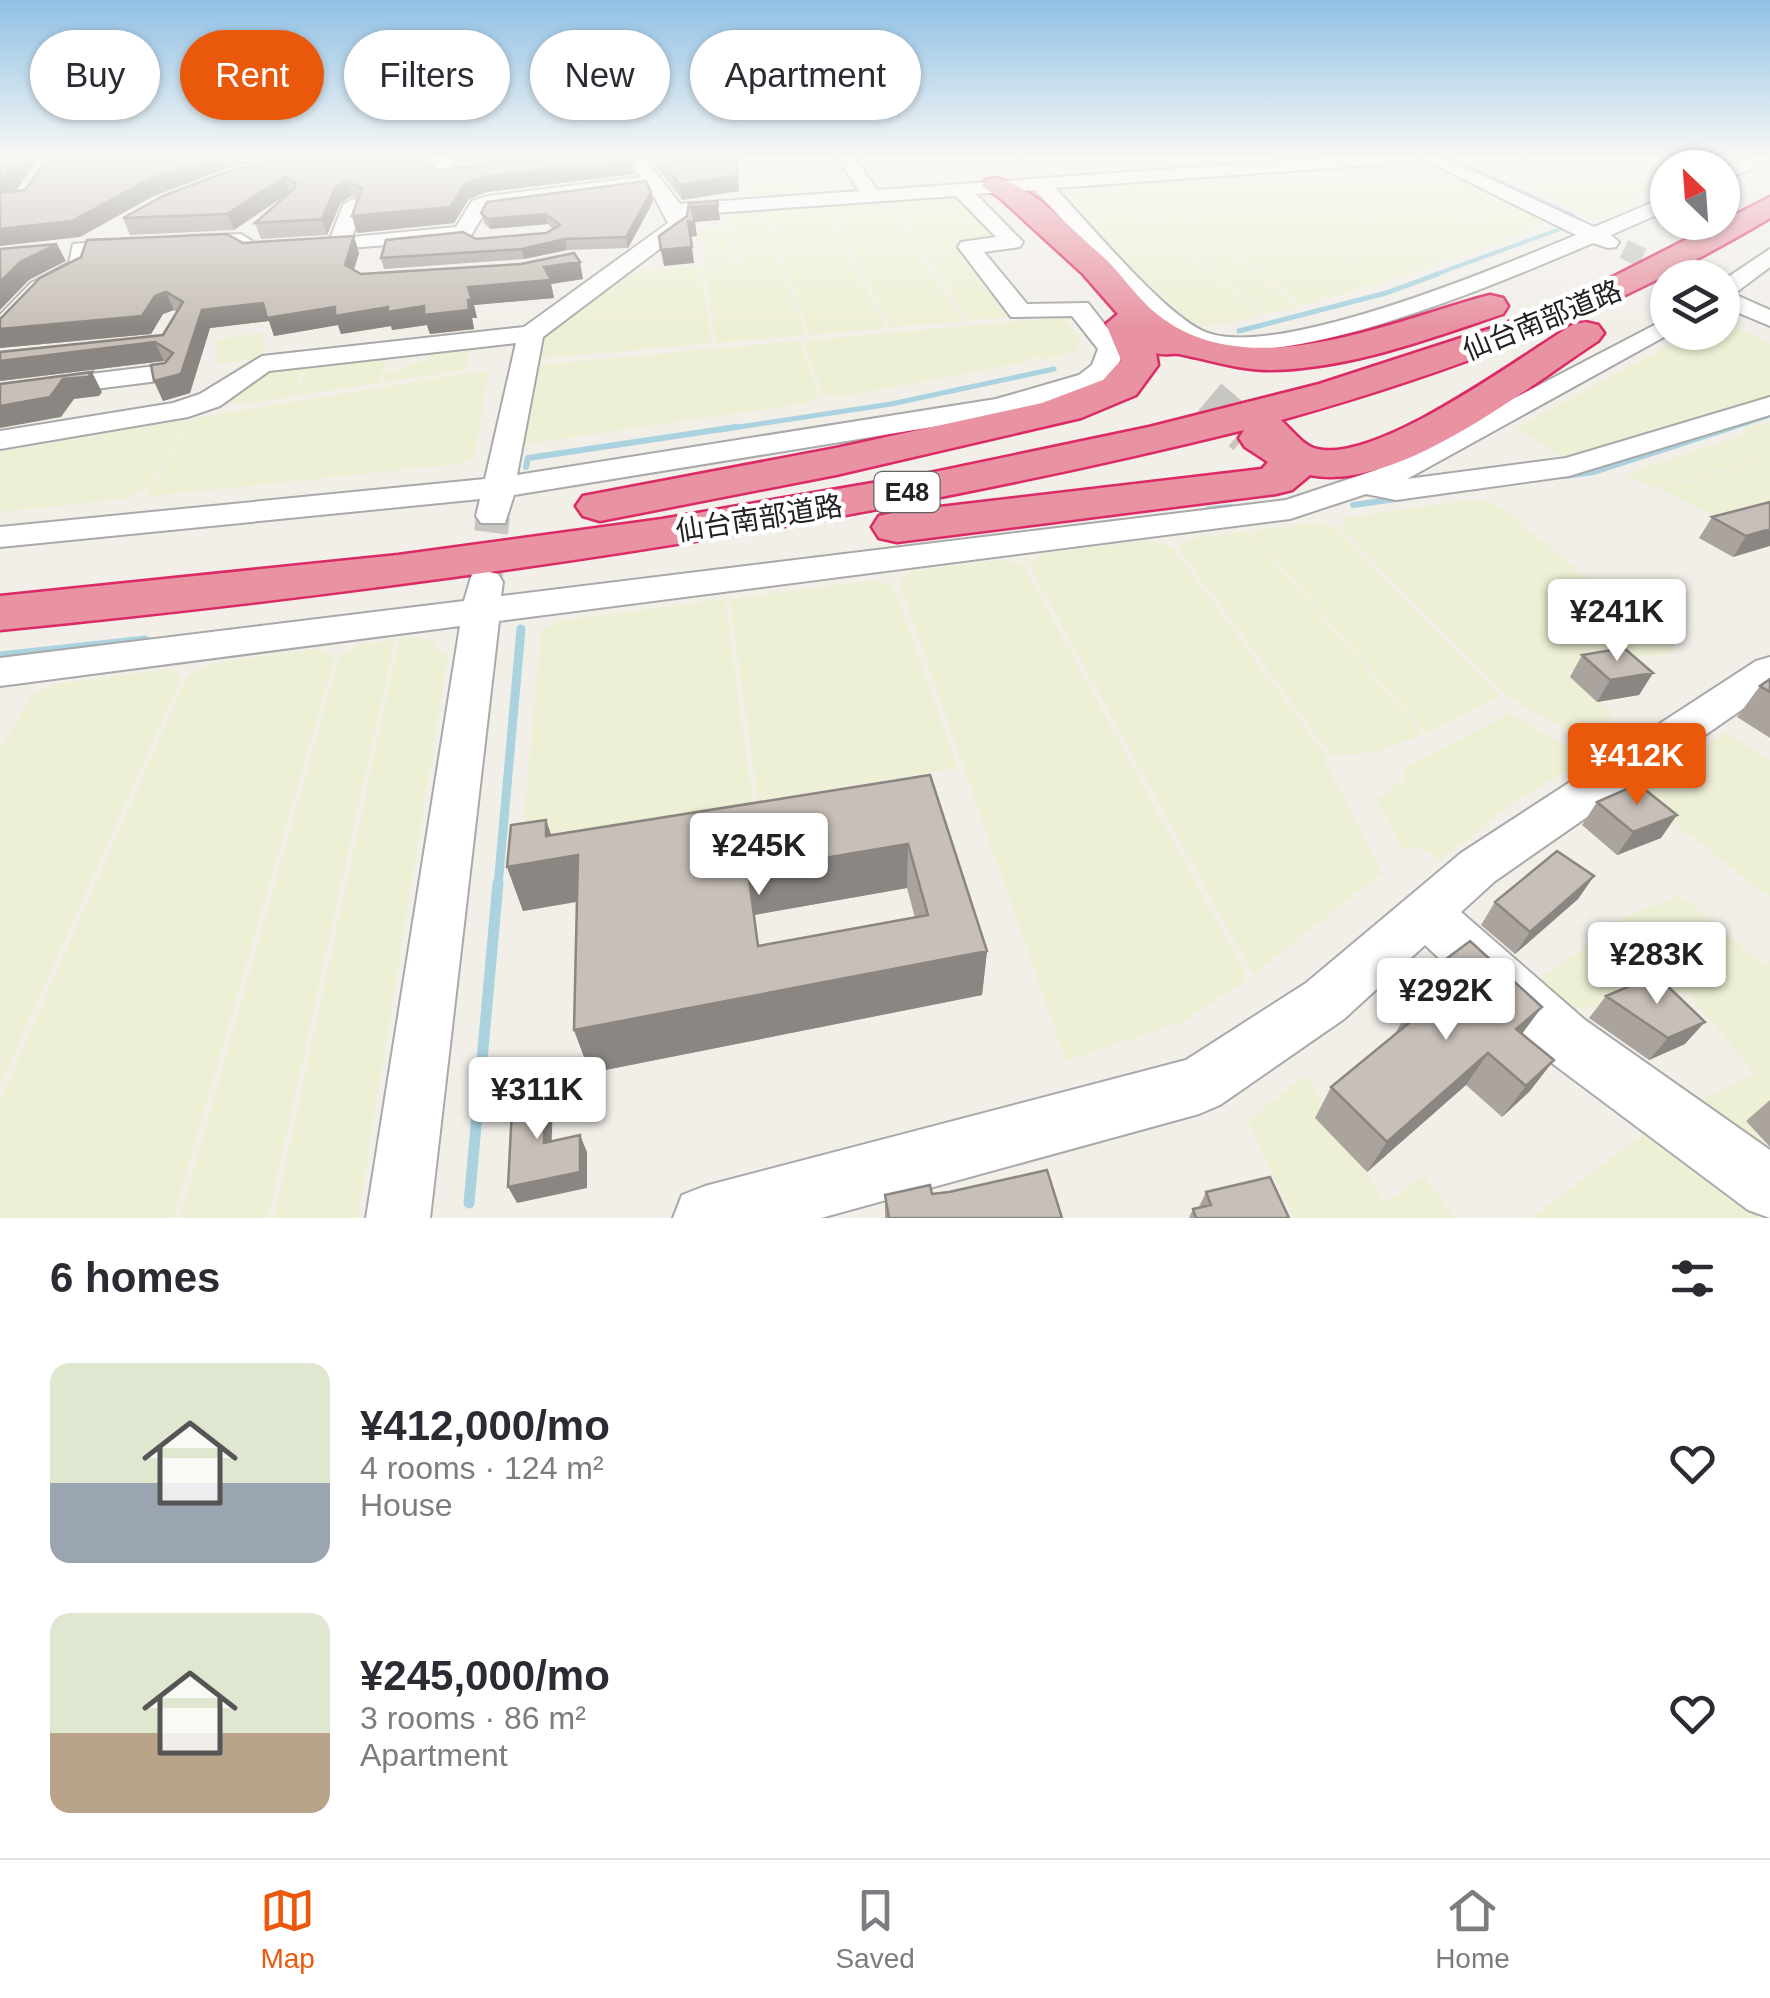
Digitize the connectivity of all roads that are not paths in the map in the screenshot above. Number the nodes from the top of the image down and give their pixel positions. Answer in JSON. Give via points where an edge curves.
{"nodes":[{"id":1,"x":350,"y":214,"type":"edge"},
{"id":2,"x":471,"y":214,"type":"edge"},
{"id":3,"x":675,"y":214,"type":"edge"},
{"id":4,"x":984,"y":214,"type":"edge"},
{"id":5,"x":1016,"y":214,"type":"edge"},
{"id":6,"x":1068,"y":214,"type":"edge"},
{"id":7,"x":1549,"y":214,"type":"edge"},
{"id":8,"x":1627,"y":214,"type":"tunnel mouth"},
{"id":9,"x":1757,"y":216,"type":"edge"},
{"id":10,"x":132,"y":223,"type":"edge"},
{"id":11,"x":1579,"y":228,"type":"junction"},
{"id":12,"x":1684,"y":240,"type":"edge"},
{"id":13,"x":377,"y":241,"type":"junction"},
{"id":14,"x":339,"y":245,"type":"junction"},
{"id":15,"x":86,"y":247,"type":"junction"},
{"id":16,"x":298,"y":249,"type":"junction"},
{"id":17,"x":58,"y":251,"type":"edge"},
{"id":18,"x":594,"y":259,"type":"dead end"},
{"id":19,"x":630,"y":259,"type":"junction"},
{"id":20,"x":1659,"y":260,"type":"edge"},
{"id":21,"x":1663,"y":260,"type":"edge"},
{"id":22,"x":1737,"y":260,"type":"edge"},
{"id":23,"x":1650,"y":262,"type":"tunnel mouth"},
{"id":24,"x":1650,"y":265,"type":"tunnel mouth"},
{"id":25,"x":1650,"y":265,"type":"edge"},
{"id":26,"x":1650,"y":267,"type":"edge"},
{"id":27,"x":370,"y":268,"type":"dead end"},
{"id":28,"x":287,"y":278,"type":"edge"},
{"id":29,"x":1740,"y":303,"type":"edge"},
{"id":30,"x":1770,"y":319,"type":"edge"},
{"id":31,"x":1134,"y":323,"type":"junction"},
{"id":32,"x":2,"y":327,"type":"edge"},
{"id":33,"x":530,"y":334,"type":"junction"},
{"id":34,"x":1650,"y":334,"type":"edge"},
{"id":35,"x":164,"y":373,"type":"edge"},
{"id":36,"x":0,"y":393,"type":"edge"},
{"id":37,"x":1770,"y":406,"type":"edge"},
{"id":38,"x":1248,"y":421,"type":"junction"},
{"id":39,"x":0,"y":440,"type":"edge"},
{"id":40,"x":1360,"y":486,"type":"junction"},
{"id":41,"x":495,"y":502,"type":"junction"},
{"id":42,"x":0,"y":537,"type":"edge"},
{"id":43,"x":406,"y":570,"type":"junction"},
{"id":44,"x":63,"y":586,"type":"junction"},
{"id":45,"x":0,"y":591,"type":"edge"},
{"id":46,"x":483,"y":597,"type":"junction"},
{"id":47,"x":0,"y":613,"type":"edge"},
{"id":48,"x":1770,"y":671,"type":"edge"},
{"id":49,"x":0,"y":672,"type":"edge"},
{"id":50,"x":1426,"y":913,"type":"junction"},
{"id":51,"x":1770,"y":1188,"type":"edge"},
{"id":52,"x":398,"y":1218,"type":"edge"},
{"id":53,"x":704,"y":1218,"type":"edge"}],
"edges":[{"from":1,"to":14,"type":"street"},
{"from":2,"to":13,"type":"street","via":[[470,237]]},
{"from":3,"to":19,"type":"street","via":[[679,226]]},
{"from":4,"to":41,"type":"street","via":[[1012,242],[969,247],[1020,312],[1079,308],[1111,349],[1104,370],[1088,382],[1000,407]]},
{"from":5,"to":31,"type":"highway"},
{"from":6,"to":11,"type":"street","via":[[1171,322],[1219,344],[1274,344],[1394,312]]},
{"from":7,"to":11,"type":"street"},
{"from":8,"to":11,"type":"street"},
{"from":9,"to":21,"type":"highway"},
{"from":9,"to":22,"type":"street"},
{"from":9,"to":43,"type":"highway","name":"仙台南部道路","number":"E48","via":[[1650,275],[1512,335],[1225,424],[856,502]]},
{"from":10,"to":15,"type":"street"},
{"from":11,"to":23,"type":"street"},
{"from":12,"to":20,"type":"highway","name":"仙台南部道路","number":"E48"},
{"from":13,"to":14,"type":"street"},
{"from":13,"to":27,"type":"street"},
{"from":14,"to":16,"type":"street"},
{"from":15,"to":16,"type":"street","via":[[247,235],[249,250]]},
{"from":15,"to":17,"type":"street"},
{"from":15,"to":32,"type":"street","via":[[80,266],[39,288]]},
{"from":16,"to":28,"type":"street"},
{"from":18,"to":19,"type":"street"},
{"from":19,"to":33,"type":"street"},
{"from":24,"to":31,"type":"highway","via":[[1306,354],[1216,354]]},
{"from":25,"to":44,"type":"highway","name":"仙台南部道路","number":"E48","via":[[1396,355],[1012,453],[574,527]]},
{"from":26,"to":38,"type":"highway","via":[[1450,418],[1401,444],[1322,464]]},
{"from":29,"to":30,"type":"street"},
{"from":31,"to":38,"type":"highway"},
{"from":31,"to":44,"type":"highway","via":[[1140,360],[1135,374],[1118,388],[1043,414],[666,494]]},
{"from":33,"to":39,"type":"street","via":[[262,364],[210,400],[178,411]]},
{"from":33,"to":41,"type":"street"},
{"from":34,"to":40,"type":"street"},
{"from":35,"to":36,"type":"street"},
{"from":37,"to":40,"type":"street","via":[[1569,467],[1396,490]]},
{"from":38,"to":43,"type":"highway","via":[[1290,471],[1276,480],[645,556]]},
{"from":40,"to":46,"type":"street","via":[[1290,509]]},
{"from":41,"to":42,"type":"street"},
{"from":43,"to":47,"type":"highway","name":"仙台南部道路","number":"E48"},
{"from":44,"to":45,"type":"highway","name":"仙台南部道路","number":"E48"},
{"from":46,"to":49,"type":"street"},
{"from":46,"to":52,"type":"street"},
{"from":48,"to":50,"type":"street","via":[[1478,867]]},
{"from":50,"to":51,"type":"street","via":[[1565,1039]]},
{"from":50,"to":53,"type":"street","via":[[1326,1001],[1199,1085]]}]}
